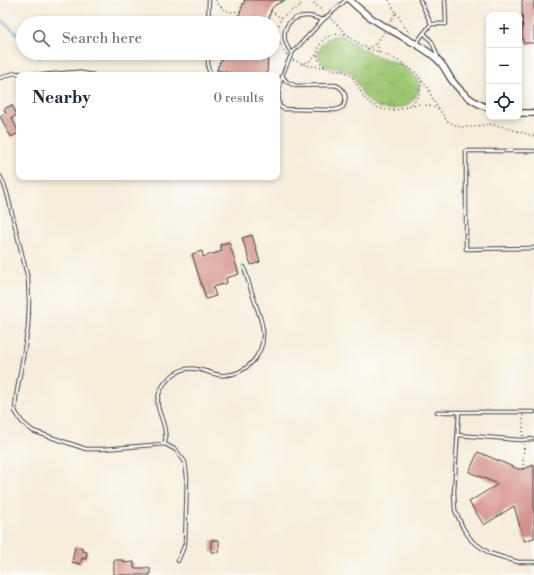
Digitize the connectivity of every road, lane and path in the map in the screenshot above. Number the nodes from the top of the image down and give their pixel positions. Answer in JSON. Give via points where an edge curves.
{"nodes":[{"id":1,"x":209,"y":0,"type":"edge"},
{"id":2,"x":216,"y":0,"type":"edge"},
{"id":3,"x":244,"y":0,"type":"edge"},
{"id":4,"x":302,"y":0,"type":"edge"},
{"id":5,"x":311,"y":0,"type":"edge"},
{"id":6,"x":346,"y":0,"type":"edge"},
{"id":7,"x":350,"y":0,"type":"edge"},
{"id":8,"x":420,"y":0,"type":"edge"},
{"id":9,"x":446,"y":0,"type":"edge"},
{"id":10,"x":240,"y":10,"type":"junction"},
{"id":11,"x":271,"y":11,"type":"dead end"},
{"id":12,"x":396,"y":13,"type":"dead end"},
{"id":13,"x":208,"y":16,"type":"edge"},
{"id":14,"x":237,"y":16,"type":"edge"},
{"id":15,"x":278,"y":16,"type":"edge"},
{"id":16,"x":328,"y":16,"type":"junction"},
{"id":17,"x":281,"y":18,"type":"joint"},
{"id":18,"x":323,"y":20,"type":"junction"},
{"id":19,"x":280,"y":22,"type":"edge"},
{"id":20,"x":431,"y":24,"type":"junction"},
{"id":21,"x":346,"y":34,"type":"junction"},
{"id":22,"x":424,"y":34,"type":"junction"},
{"id":23,"x":414,"y":37,"type":"dead end"},
{"id":24,"x":280,"y":41,"type":"edge"},
{"id":25,"x":377,"y":43,"type":"dead end"},
{"id":26,"x":416,"y":44,"type":"junction"},
{"id":27,"x":379,"y":52,"type":"junction"},
{"id":28,"x":292,"y":53,"type":"junction"},
{"id":29,"x":317,"y":54,"type":"junction"},
{"id":30,"x":290,"y":58,"type":"junction"},
{"id":31,"x":208,"y":60,"type":"edge"},
{"id":32,"x":220,"y":60,"type":"edge"},
{"id":33,"x":439,"y":60,"type":"junction"},
{"id":34,"x":302,"y":64,"type":"junction"},
{"id":35,"x":326,"y":67,"type":"junction"},
{"id":36,"x":210,"y":72,"type":"edge"},
{"id":37,"x":215,"y":72,"type":"edge"},
{"id":38,"x":16,"y":74,"type":"edge"},
{"id":39,"x":283,"y":77,"type":"junction"},
{"id":40,"x":0,"y":78,"type":"edge"},
{"id":41,"x":421,"y":78,"type":"junction"},
{"id":42,"x":280,"y":82,"type":"edge"},
{"id":43,"x":409,"y":105,"type":"junction"},
{"id":44,"x":280,"y":106,"type":"edge"},
{"id":45,"x":486,"y":107,"type":"edge"},
{"id":46,"x":438,"y":108,"type":"junction"},
{"id":47,"x":522,"y":112,"type":"edge"},
{"id":48,"x":534,"y":113,"type":"edge"},
{"id":49,"x":534,"y":136,"type":"edge"},
{"id":50,"x":534,"y":151,"type":"edge"},
{"id":51,"x":0,"y":176,"type":"edge"},
{"id":52,"x":534,"y":248,"type":"edge"},
{"id":53,"x":244,"y":267,"type":"dead end"},
{"id":54,"x":437,"y":412,"type":"dead end"},
{"id":55,"x":459,"y":412,"type":"junction"},
{"id":56,"x":523,"y":412,"type":"junction"},
{"id":57,"x":534,"y":412,"type":"edge"},
{"id":58,"x":458,"y":435,"type":"junction"},
{"id":59,"x":534,"y":439,"type":"edge"},
{"id":60,"x":524,"y":440,"type":"junction"},
{"id":61,"x":165,"y":444,"type":"junction"},
{"id":62,"x":523,"y":469,"type":"dead end"},
{"id":63,"x":178,"y":561,"type":"dead end"},
{"id":64,"x":534,"y":562,"type":"edge"}],
"edges":[{"from":1,"to":13,"type":"lane"},
{"from":2,"to":10,"type":"path","via":[[226,11]]},
{"from":3,"to":10,"type":"path"},
{"from":4,"to":17,"type":"path","via":[[300,7]]},
{"from":5,"to":16,"type":"path"},
{"from":6,"to":16,"type":"lane"},
{"from":7,"to":26,"type":"street","via":[[369,16]]},
{"from":8,"to":20,"type":"lane"},
{"from":9,"to":20,"type":"lane","via":[[446,24]]},
{"from":10,"to":14,"type":"path"},
{"from":11,"to":15,"type":"path"},
{"from":12,"to":23,"type":"path"},
{"from":16,"to":18,"type":"lane"},
{"from":16,"to":21,"type":"path"},
{"from":17,"to":19,"type":"path"},
{"from":18,"to":28,"type":"lane"},
{"from":18,"to":28,"type":"lane","via":[[309,16],[297,17],[286,25],[284,33]]},
{"from":20,"to":22,"type":"lane"},
{"from":21,"to":27,"type":"path","via":[[362,46]]},
{"from":21,"to":29,"type":"path","via":[[328,36],[319,46]]},
{"from":22,"to":26,"type":"lane"},
{"from":22,"to":33,"type":"lane","via":[[432,42]]},
{"from":24,"to":30,"type":"path","via":[[284,54]]},
{"from":25,"to":27,"type":"path"},
{"from":26,"to":33,"type":"street"},
{"from":27,"to":41,"type":"path","via":[[397,60]]},
{"from":28,"to":30,"type":"lane"},
{"from":29,"to":34,"type":"path"},
{"from":29,"to":35,"type":"path"},
{"from":30,"to":34,"type":"path"},
{"from":30,"to":39,"type":"lane"},
{"from":31,"to":36,"type":"lane"},
{"from":32,"to":37,"type":"path"},
{"from":33,"to":45,"type":"street","via":[[460,90],[470,99]]},
{"from":34,"to":35,"type":"path"},
{"from":35,"to":43,"type":"path","via":[[350,74],[364,98],[376,108],[395,110]]},
{"from":38,"to":40,"type":"lane"},
{"from":39,"to":42,"type":"lane"},
{"from":39,"to":44,"type":"lane","via":[[296,86],[341,87],[345,92],[346,102],[343,107],[336,110],[285,109]]},
{"from":41,"to":43,"type":"path","via":[[418,97]]},
{"from":41,"to":46,"type":"path"},
{"from":43,"to":46,"type":"path","via":[[422,104]]},
{"from":46,"to":49,"type":"path","via":[[447,121],[460,127],[489,124]]},
{"from":47,"to":48,"type":"street"},
{"from":50,"to":52,"type":"lane","via":[[466,151],[466,248]]},
{"from":51,"to":61,"type":"lane","via":[[7,193],[28,279],[28,328],[15,411],[22,422],[33,431],[86,449]]},
{"from":53,"to":61,"type":"lane","via":[[263,332],[258,356],[236,373],[219,375],[188,369],[179,371],[167,380],[162,386],[157,404],[165,432]]},
{"from":54,"to":55,"type":"lane"},
{"from":55,"to":56,"type":"lane"},
{"from":55,"to":58,"type":"lane"},
{"from":56,"to":57,"type":"lane"},
{"from":56,"to":60,"type":"path"},
{"from":58,"to":60,"type":"lane"},
{"from":58,"to":64,"type":"lane","via":[[454,492],[455,510],[463,528],[472,541],[489,554],[518,562]]},
{"from":59,"to":60,"type":"lane"},
{"from":60,"to":62,"type":"path"},
{"from":61,"to":63,"type":"lane","via":[[176,450],[185,462],[187,477],[185,544]]}]}
